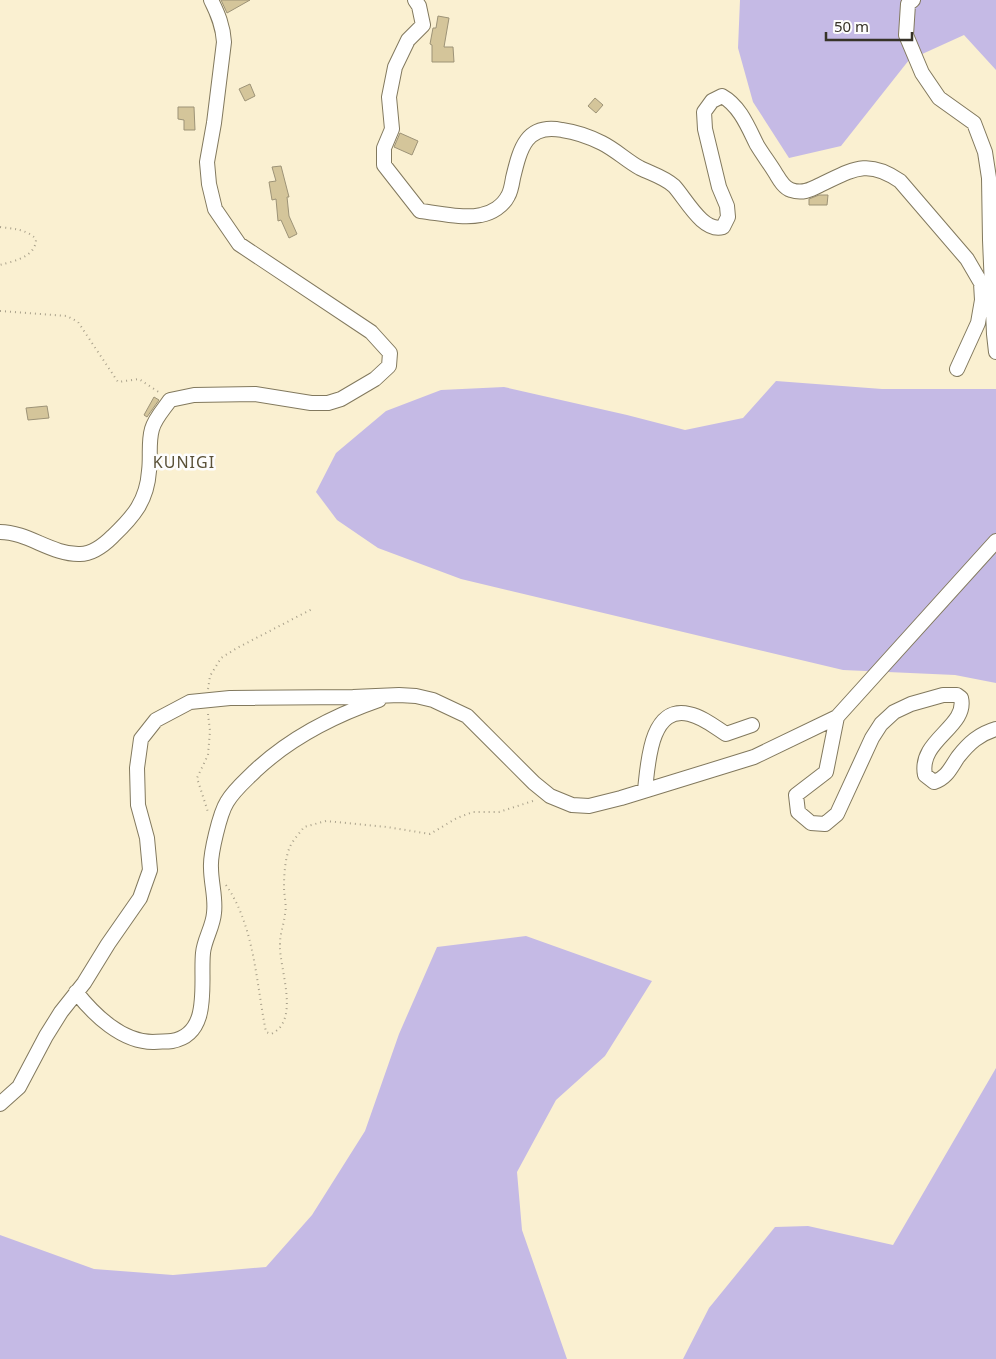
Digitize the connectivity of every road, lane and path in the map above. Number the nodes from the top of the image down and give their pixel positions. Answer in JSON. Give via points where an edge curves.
{"nodes":[{"id":1,"x":211,"y":0,"type":"edge"},
{"id":2,"x":415,"y":0,"type":"edge"},
{"id":3,"x":912,"y":0,"type":"edge"},
{"id":4,"x":0,"y":227,"type":"edge"},
{"id":5,"x":0,"y":265,"type":"edge"},
{"id":6,"x":0,"y":311,"type":"edge"},
{"id":7,"x":996,"y":352,"type":"edge"},
{"id":8,"x":957,"y":369,"type":"dead end"},
{"id":9,"x":170,"y":400,"type":"junction"},
{"id":10,"x":0,"y":532,"type":"edge"},
{"id":11,"x":996,"y":542,"type":"edge"},
{"id":12,"x":399,"y":695,"type":"junction"},
{"id":13,"x":837,"y":717,"type":"junction"},
{"id":14,"x":752,"y":725,"type":"dead end"},
{"id":15,"x":996,"y":730,"type":"edge"},
{"id":16,"x":645,"y":790,"type":"junction"},
{"id":17,"x":550,"y":796,"type":"junction"},
{"id":18,"x":225,"y":884,"type":"dead end"},
{"id":19,"x":76,"y":992,"type":"junction"},
{"id":20,"x":0,"y":1104,"type":"edge"}],
"edges":[{"from":1,"to":9,"type":"street","via":[[224,42],[207,162],[215,209],[239,244],[370,332],[390,353],[389,366],[375,380],[341,400],[328,403],[255,394],[194,395]]},
{"from":2,"to":8,"type":"street","via":[[424,25],[408,40],[395,67],[389,97],[392,128],[384,148],[384,164],[420,211],[467,216],[482,215],[501,206],[509,195],[525,141],[542,129],[555,128],[577,132],[603,143],[639,167],[668,181],[708,226],[723,228],[728,217],[718,187],[704,112],[712,101],[722,96],[742,115],[758,146],[789,190],[806,192],[853,169],[875,168],[900,181],[967,259],[981,283],[978,323]]},
{"from":3,"to":7,"type":"street","via":[[908,4],[906,35],[922,73],[939,98],[974,123],[985,152],[989,178]]},
{"from":4,"to":5,"type":"path","via":[[30,234],[36,239],[36,246],[18,259]]},
{"from":6,"to":9,"type":"path","via":[[67,316],[78,322],[118,382],[139,380]]},
{"from":9,"to":10,"type":"street","via":[[152,428],[150,472],[143,498],[131,519],[105,544],[88,554],[77,554],[62,552],[13,532]]},
{"from":11,"to":13,"type":"street"},
{"from":12,"to":17,"type":"street","via":[[433,700],[467,716]]},
{"from":12,"to":19,"type":"street","via":[[190,702],[156,720],[141,739],[137,768],[138,805],[147,838],[150,870],[140,898]]},
{"from":12,"to":19,"type":"street","via":[[349,710],[297,738],[276,752],[238,787],[226,803],[212,851],[210,868],[214,915],[203,952],[202,1007],[195,1027],[182,1038],[172,1041],[146,1042],[128,1038],[118,1033]]},
{"from":13,"to":15,"type":"street","via":[[826,772],[796,795],[798,812],[811,823],[825,824],[837,814],[872,738],[894,712],[944,695],[961,698],[956,720],[925,758],[925,775],[934,782],[948,773],[976,738],[984,732]]},
{"from":13,"to":16,"type":"street","via":[[754,757]]},
{"from":14,"to":16,"type":"street","via":[[726,734],[690,714],[671,715],[661,722],[649,750]]},
{"from":16,"to":17,"type":"street","via":[[589,806],[572,805]]},
{"from":17,"to":18,"type":"path","via":[[499,812],[473,812],[430,834],[326,822],[304,827],[289,848],[285,868],[285,914],[279,947],[287,1004],[282,1026],[271,1034],[266,1032],[248,934]]},
{"from":19,"to":20,"type":"street","via":[[46,1036],[19,1087]]}]}
